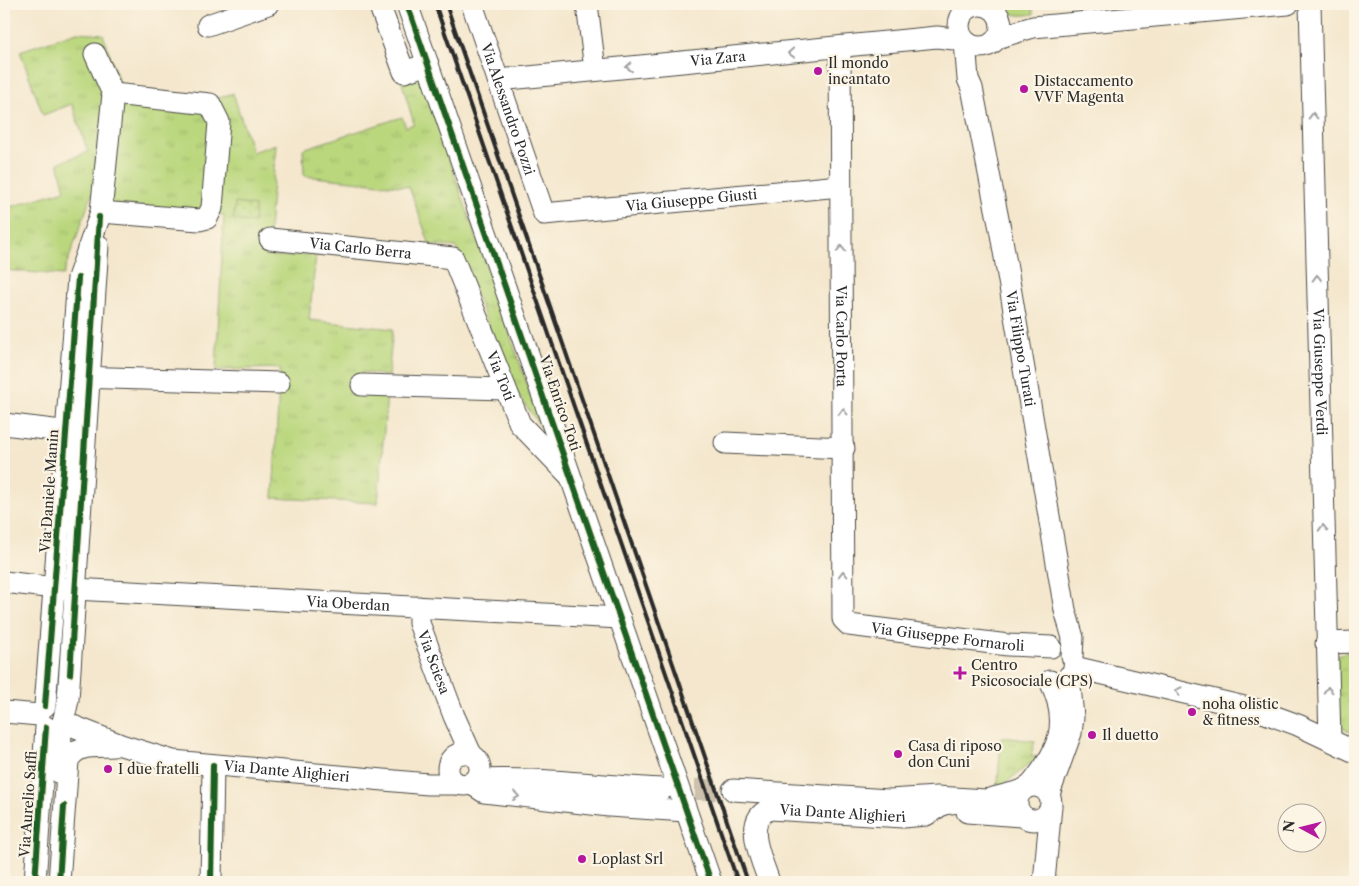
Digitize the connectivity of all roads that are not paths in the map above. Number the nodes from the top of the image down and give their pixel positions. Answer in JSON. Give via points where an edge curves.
{"nodes":[{"id":1,"x":268,"y":4,"type":"edge"},
{"id":2,"x":379,"y":4,"type":"edge"},
{"id":3,"x":407,"y":4,"type":"edge"},
{"id":4,"x":472,"y":4,"type":"edge"},
{"id":5,"x":586,"y":4,"type":"edge"},
{"id":6,"x":1288,"y":4,"type":"edge"},
{"id":7,"x":1310,"y":4,"type":"edge"},
{"id":8,"x":986,"y":8,"type":"edge"},
{"id":9,"x":208,"y":24,"type":"dead end"},
{"id":10,"x":1033,"y":27,"type":"junction"},
{"id":11,"x":962,"y":36,"type":"junction"},
{"id":12,"x":992,"y":42,"type":"junction"},
{"id":13,"x":840,"y":48,"type":"junction"},
{"id":14,"x":95,"y":54,"type":"dead end"},
{"id":15,"x":428,"y":64,"type":"junction"},
{"id":16,"x":595,"y":70,"type":"junction"},
{"id":17,"x":498,"y":80,"type":"junction"},
{"id":18,"x":972,"y":88,"type":"junction"},
{"id":19,"x":113,"y":94,"type":"junction"},
{"id":20,"x":840,"y":186,"type":"junction"},
{"id":21,"x":100,"y":214,"type":"junction"},
{"id":22,"x":544,"y":214,"type":"joint"},
{"id":23,"x":270,"y":239,"type":"dead end"},
{"id":24,"x":453,"y":258,"type":"joint"},
{"id":25,"x":80,"y":377,"type":"junction"},
{"id":26,"x":279,"y":383,"type":"dead end"},
{"id":27,"x":362,"y":385,"type":"dead end"},
{"id":28,"x":505,"y":389,"type":"junction"},
{"id":29,"x":4,"y":424,"type":"edge"},
{"id":30,"x":66,"y":432,"type":"junction"},
{"id":31,"x":87,"y":434,"type":"junction"},
{"id":32,"x":725,"y":443,"type":"dead end"},
{"id":33,"x":844,"y":448,"type":"junction"},
{"id":34,"x":573,"y":480,"type":"junction"},
{"id":35,"x":4,"y":582,"type":"edge"},
{"id":36,"x":65,"y":588,"type":"junction"},
{"id":37,"x":419,"y":607,"type":"junction"},
{"id":38,"x":1065,"y":610,"type":"junction"},
{"id":39,"x":620,"y":618,"type":"junction"},
{"id":40,"x":845,"y":622,"type":"joint"},
{"id":41,"x":1355,"y":642,"type":"edge"},
{"id":42,"x":1326,"y":643,"type":"junction"},
{"id":43,"x":1053,"y":647,"type":"junction"},
{"id":44,"x":1066,"y":670,"type":"junction"},
{"id":45,"x":4,"y":712,"type":"edge"},
{"id":46,"x":53,"y":719,"type":"junction"},
{"id":47,"x":1330,"y":739,"type":"junction"},
{"id":48,"x":121,"y":745,"type":"junction"},
{"id":49,"x":1355,"y":752,"type":"edge"},
{"id":50,"x":213,"y":766,"type":"junction"},
{"id":51,"x":465,"y":769,"type":"junction"},
{"id":52,"x":1025,"y":788,"type":"junction"},
{"id":53,"x":663,"y":789,"type":"tunnel mouth"},
{"id":54,"x":733,"y":790,"type":"tunnel mouth"},
{"id":55,"x":966,"y":799,"type":"junction"},
{"id":56,"x":889,"y":800,"type":"junction"},
{"id":57,"x":1050,"y":800,"type":"junction"},
{"id":58,"x":64,"y":806,"type":"junction"},
{"id":59,"x":936,"y":809,"type":"junction"},
{"id":60,"x":686,"y":812,"type":"junction"},
{"id":61,"x":1024,"y":818,"type":"junction"},
{"id":62,"x":1044,"y":880,"type":"edge"},
{"id":63,"x":35,"y":882,"type":"edge"},
{"id":64,"x":59,"y":882,"type":"edge"},
{"id":65,"x":211,"y":882,"type":"edge"},
{"id":66,"x":711,"y":882,"type":"edge"},
{"id":67,"x":769,"y":882,"type":"edge"}],
"edges":[{"from":1,"to":9,"type":"street"},
{"from":2,"to":15,"type":"street","via":[[404,72]]},
{"from":3,"to":15,"type":"street","name":"Via Enrico Toti"},
{"from":4,"to":17,"type":"street","name":"Via Alessandro Pozzi"},
{"from":5,"to":16,"type":"street"},
{"from":6,"to":10,"type":"street"},
{"from":42,"to":7,"type":"street","name":"Via Giuseppe Verdi","one_way":true},
{"from":8,"to":10,"type":"street","via":[[1012,23]]},
{"from":8,"to":11,"type":"street","via":[[964,12]]},
{"from":8,"to":12,"type":"street","via":[[1001,28]]},
{"from":10,"to":12,"type":"street"},
{"from":11,"to":12,"type":"street","via":[[975,47]]},
{"from":11,"to":13,"type":"street","name":"Via Zara"},
{"from":11,"to":18,"type":"street","name":"Via Filippo Turati"},
{"from":12,"to":18,"type":"street"},
{"from":13,"to":16,"type":"street","name":"Via Zara","one_way":true},
{"from":13,"to":20,"type":"street","name":"Via Carlo Porta"},
{"from":14,"to":19,"type":"street"},
{"from":15,"to":34,"type":"street","name":"Via Enrico Toti"},
{"from":16,"to":17,"type":"street","name":"Via Zara"},
{"from":17,"to":22,"type":"street","name":"Via Alessandro Pozzi"},
{"from":18,"to":38,"type":"street","name":"Via Filippo Turati"},
{"from":19,"to":21,"type":"street","name":"Via Daniele Manin"},
{"from":19,"to":21,"type":"street","via":[[210,104],[219,122],[212,208],[207,218],[199,220]]},
{"from":20,"to":22,"type":"street","name":"Via Giuseppe Giusti"},
{"from":33,"to":20,"type":"street","name":"Via Carlo Porta","one_way":true},
{"from":21,"to":25,"type":"street","name":"Via Daniele Manin","via":[[78,278]]},
{"from":23,"to":24,"type":"street","name":"Via Carlo Berra"},
{"from":24,"to":28,"type":"street","name":"Via Toti"},
{"from":25,"to":26,"type":"street"},
{"from":25,"to":30,"type":"street","name":"Via Daniele Manin"},
{"from":25,"to":31,"type":"street","name":"Via Daniele Manin"},
{"from":27,"to":28,"type":"street"},
{"from":28,"to":34,"type":"street","name":"Via Toti","via":[[520,424]]},
{"from":29,"to":30,"type":"street"},
{"from":30,"to":31,"type":"street"},
{"from":30,"to":36,"type":"street","name":"Via Daniele Manin"},
{"from":31,"to":36,"type":"street","name":"Via Daniele Manin"},
{"from":32,"to":33,"type":"street"},
{"from":40,"to":33,"type":"street","name":"Via Carlo Porta","one_way":true},
{"from":34,"to":39,"type":"street","name":"Via Enrico Toti"},
{"from":35,"to":36,"type":"street","name":"Via Oberdan"},
{"from":36,"to":37,"type":"street","name":"Via Oberdan"},
{"from":36,"to":46,"type":"street","name":"Via Daniele Manin"},
{"from":37,"to":39,"type":"street","name":"Via Oberdan"},
{"from":37,"to":51,"type":"street","name":"Via Sciesa","via":[[419,623],[454,716]]},
{"from":38,"to":43,"type":"street","name":"Via Filippo Turati"},
{"from":38,"to":44,"type":"street","name":"Via Filippo Turati","via":[[1073,638]]},
{"from":39,"to":60,"type":"street","name":"Via Enrico Toti"},
{"from":40,"to":43,"type":"street","name":"Via Giuseppe Fornaroli","via":[[1008,645]]},
{"from":41,"to":42,"type":"street"},
{"from":47,"to":42,"type":"street","name":"Via Giuseppe Verdi","one_way":true},
{"from":43,"to":44,"type":"street","via":[[1068,651]]},
{"from":43,"to":44,"type":"street","name":"Via Filippo Turati","via":[[1042,653],[1038,664],[1041,674]]},
{"from":47,"to":44,"type":"street","one_way":true,"via":[[1257,710]]},
{"from":44,"to":52,"type":"street","name":"Via Filippo Turati","via":[[1059,700],[1061,727],[1056,748],[1046,766]]},
{"from":44,"to":57,"type":"street","name":"Via Filippo Turati","via":[[1073,717]]},
{"from":45,"to":46,"type":"street","name":"Via Dante Alighieri"},
{"from":46,"to":48,"type":"street","name":"Via Dante Alighieri"},
{"from":46,"to":58,"type":"street","name":"Via Aurelio Saffi"},
{"from":46,"to":63,"type":"street","name":"Via Aurelio Saffi"},
{"from":47,"to":49,"type":"street"},
{"from":48,"to":50,"type":"street","name":"Via Dante Alighieri","via":[[173,761]]},
{"from":48,"to":58,"type":"street","name":"Via Aurelio Saffi","via":[[83,747],[71,755]]},
{"from":50,"to":51,"type":"street","name":"Via Dante Alighieri","via":[[428,784]]},
{"from":50,"to":65,"type":"street"},
{"from":51,"to":53,"type":"street","name":"Via Dante Alighieri","via":[[510,778]]},
{"from":51,"to":60,"type":"street","name":"Via Dante Alighieri","one_way":true,"via":[[484,792]]},
{"from":52,"to":55,"type":"street","name":"Via Dante Alighieri","via":[[1001,798]]},
{"from":52,"to":57,"type":"street","via":[[1040,787]]},
{"from":52,"to":61,"type":"street","via":[[1016,804]]},
{"from":54,"to":56,"type":"street","name":"Via Dante Alighieri"},
{"from":55,"to":56,"type":"street","name":"Via Dante Alighieri"},
{"from":55,"to":59,"type":"street","name":"Via Dante Alighieri","via":[[943,804]]},
{"from":56,"to":59,"type":"street","name":"Via Dante Alighieri"},
{"from":57,"to":61,"type":"street","via":[[1043,818]]},
{"from":57,"to":62,"type":"street","name":"Via Filippo Turati"},
{"from":58,"to":64,"type":"street","name":"Via Aurelio Saffi"},
{"from":59,"to":61,"type":"street","name":"Via Dante Alighieri"},
{"from":59,"to":67,"type":"street","name":"Via Dante Alighieri","via":[[926,815],[903,817],[770,809],[762,812],[754,833]]},
{"from":60,"to":66,"type":"street","name":"Via Enrico Toti"},
{"from":61,"to":62,"type":"street","via":[[1037,845]]}]}
